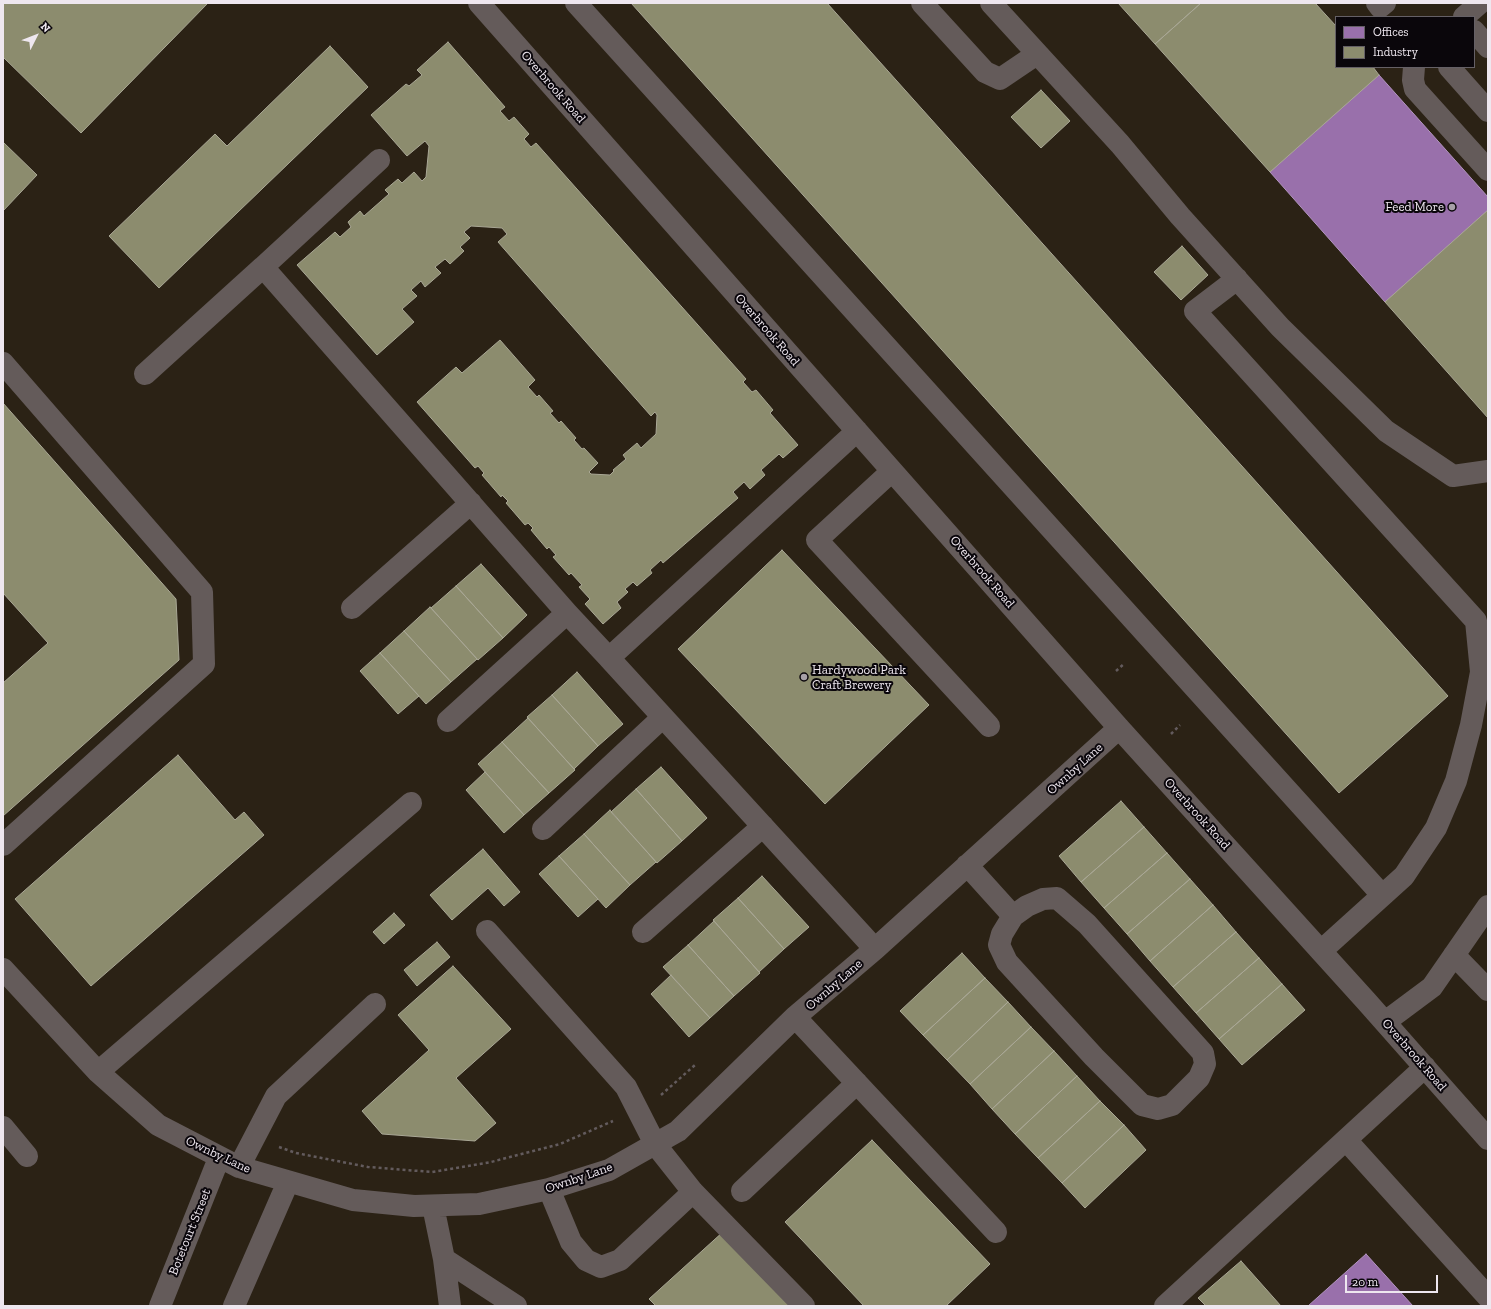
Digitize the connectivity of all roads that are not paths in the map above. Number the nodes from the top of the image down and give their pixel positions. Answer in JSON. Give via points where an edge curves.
{"nodes":[{"id":1,"x":479,"y":3,"type":"edge"},
{"id":2,"x":576,"y":3,"type":"edge"},
{"id":3,"x":922,"y":3,"type":"edge"},
{"id":4,"x":991,"y":3,"type":"edge"},
{"id":5,"x":1376,"y":3,"type":"edge"},
{"id":6,"x":1385,"y":3,"type":"edge"},
{"id":7,"x":1480,"y":3,"type":"edge"},
{"id":8,"x":1465,"y":16,"type":"edge"},
{"id":9,"x":1475,"y":32,"type":"edge"},
{"id":10,"x":1488,"y":47,"type":"edge"},
{"id":11,"x":1037,"y":54,"type":"junction"},
{"id":12,"x":1414,"y":68,"type":"edge"},
{"id":13,"x":1450,"y":68,"type":"edge"},
{"id":14,"x":1488,"y":111,"type":"edge"},
{"id":15,"x":379,"y":160,"type":"dead end"},
{"id":16,"x":1488,"y":170,"type":"edge"},
{"id":17,"x":263,"y":267,"type":"junction"},
{"id":18,"x":1237,"y":279,"type":"junction"},
{"id":19,"x":3,"y":363,"type":"edge"},
{"id":20,"x":145,"y":374,"type":"dead end"},
{"id":21,"x":857,"y":431,"type":"junction"},
{"id":22,"x":892,"y":471,"type":"junction"},
{"id":23,"x":1488,"y":471,"type":"edge"},
{"id":24,"x":470,"y":503,"type":"junction"},
{"id":25,"x":352,"y":608,"type":"dead end"},
{"id":26,"x":567,"y":613,"type":"junction"},
{"id":27,"x":609,"y":658,"type":"junction"},
{"id":28,"x":663,"y":717,"type":"junction"},
{"id":29,"x":448,"y":721,"type":"dead end"},
{"id":30,"x":989,"y":726,"type":"dead end"},
{"id":31,"x":1119,"y":728,"type":"junction"},
{"id":32,"x":411,"y":803,"type":"dead end"},
{"id":33,"x":762,"y":826,"type":"junction"},
{"id":34,"x":543,"y":829,"type":"dead end"},
{"id":35,"x":3,"y":845,"type":"edge"},
{"id":36,"x":967,"y":865,"type":"junction"},
{"id":37,"x":1382,"y":895,"type":"junction"},
{"id":38,"x":1488,"y":906,"type":"edge"},
{"id":39,"x":1013,"y":916,"type":"junction"},
{"id":40,"x":487,"y":931,"type":"dead end"},
{"id":41,"x":643,"y":932,"type":"dead end"},
{"id":42,"x":875,"y":949,"type":"junction"},
{"id":43,"x":1321,"y":950,"type":"junction"},
{"id":44,"x":1454,"y":955,"type":"junction"},
{"id":45,"x":3,"y":969,"type":"edge"},
{"id":46,"x":1488,"y":990,"type":"edge"},
{"id":47,"x":375,"y":1004,"type":"dead end"},
{"id":48,"x":795,"y":1017,"type":"junction"},
{"id":49,"x":1385,"y":1022,"type":"junction"},
{"id":50,"x":1425,"y":1067,"type":"junction"},
{"id":51,"x":98,"y":1072,"type":"junction"},
{"id":52,"x":857,"y":1083,"type":"junction"},
{"id":53,"x":3,"y":1127,"type":"edge"},
{"id":54,"x":1488,"y":1139,"type":"edge"},
{"id":55,"x":1346,"y":1140,"type":"junction"},
{"id":56,"x":655,"y":1144,"type":"junction"},
{"id":57,"x":27,"y":1156,"type":"dead end"},
{"id":58,"x":219,"y":1158,"type":"junction"},
{"id":59,"x":239,"y":1167,"type":"junction"},
{"id":60,"x":288,"y":1182,"type":"junction"},
{"id":61,"x":549,"y":1189,"type":"junction"},
{"id":62,"x":742,"y":1191,"type":"dead end"},
{"id":63,"x":693,"y":1192,"type":"junction"},
{"id":64,"x":433,"y":1206,"type":"junction"},
{"id":65,"x":996,"y":1232,"type":"dead end"},
{"id":66,"x":444,"y":1259,"type":"junction"},
{"id":67,"x":1488,"y":1297,"type":"edge"},
{"id":68,"x":160,"y":1306,"type":"edge"},
{"id":69,"x":234,"y":1306,"type":"edge"},
{"id":70,"x":450,"y":1306,"type":"edge"},
{"id":71,"x":516,"y":1306,"type":"edge"},
{"id":72,"x":804,"y":1306,"type":"edge"},
{"id":73,"x":1165,"y":1306,"type":"edge"}],
"edges":[{"from":1,"to":21,"type":"street","name":"Overbrook Road"},
{"from":2,"to":37,"type":"street"},
{"from":3,"to":11,"type":"street","via":[[985,72],[1000,79]]},
{"from":4,"to":11,"type":"street"},
{"from":5,"to":6,"type":"street","via":[[1380,7]]},
{"from":7,"to":8,"type":"street"},
{"from":9,"to":10,"type":"street"},
{"from":11,"to":18,"type":"street","via":[[1120,144]]},
{"from":12,"to":16,"type":"street","via":[[1415,89]]},
{"from":13,"to":14,"type":"street"},
{"from":15,"to":17,"type":"street"},
{"from":17,"to":20,"type":"street"},
{"from":17,"to":24,"type":"street"},
{"from":18,"to":23,"type":"street","via":[[1280,327],[1386,431],[1452,476]]},
{"from":18,"to":37,"type":"street","via":[[1195,311],[1476,621],[1481,672],[1471,725],[1456,781],[1436,828],[1404,876]]},
{"from":19,"to":35,"type":"street","via":[[202,592],[204,664]]},
{"from":21,"to":22,"type":"street","name":"Overbrook Road"},
{"from":21,"to":27,"type":"street"},
{"from":22,"to":30,"type":"street","via":[[818,540]]},
{"from":22,"to":31,"type":"street","name":"Overbrook Road"},
{"from":24,"to":25,"type":"street"},
{"from":24,"to":26,"type":"street"},
{"from":26,"to":27,"type":"street"},
{"from":26,"to":29,"type":"street"},
{"from":27,"to":28,"type":"street"},
{"from":28,"to":33,"type":"street"},
{"from":28,"to":34,"type":"street"},
{"from":31,"to":36,"type":"street","name":"Ownby Lane"},
{"from":31,"to":43,"type":"street","name":"Overbrook Road"},
{"from":32,"to":51,"type":"street"},
{"from":33,"to":41,"type":"street"},
{"from":33,"to":42,"type":"street"},
{"from":36,"to":39,"type":"street"},
{"from":36,"to":42,"type":"street","name":"Ownby Lane"},
{"from":37,"to":43,"type":"street"},
{"from":38,"to":44,"type":"street"},
{"from":39,"to":39,"type":"street","via":[[1043,899],[1057,898],[1087,924],[1203,1052],[1205,1064],[1199,1078],[1172,1105],[1158,1109],[1142,1105],[1007,962],[999,945],[1002,934]]},
{"from":40,"to":56,"type":"street","via":[[626,1087]]},
{"from":42,"to":48,"type":"street","name":"Ownby Lane"},
{"from":43,"to":49,"type":"street","name":"Overbrook Road"},
{"from":44,"to":46,"type":"street"},
{"from":44,"to":49,"type":"street","via":[[1432,987]]},
{"from":45,"to":51,"type":"street","name":"Ownby Lane"},
{"from":47,"to":59,"type":"street","via":[[276,1096]]},
{"from":48,"to":52,"type":"street"},
{"from":48,"to":56,"type":"street","name":"Ownby Lane","via":[[678,1131]]},
{"from":49,"to":50,"type":"street","name":"Overbrook Road"},
{"from":50,"to":54,"type":"street","name":"Overbrook Road"},
{"from":50,"to":55,"type":"street"},
{"from":51,"to":58,"type":"street","name":"Ownby Lane","via":[[158,1125]]},
{"from":52,"to":62,"type":"street"},
{"from":52,"to":65,"type":"street"},
{"from":53,"to":57,"type":"street"},
{"from":55,"to":67,"type":"street"},
{"from":55,"to":73,"type":"street"},
{"from":56,"to":61,"type":"street","name":"Ownby Lane","via":[[610,1170]]},
{"from":56,"to":63,"type":"street"},
{"from":58,"to":59,"type":"street","name":"Ownby Lane"},
{"from":58,"to":68,"type":"street","name":"Botetourt Street"},
{"from":59,"to":60,"type":"street","name":"Ownby Lane"},
{"from":60,"to":64,"type":"street","name":"Ownby Lane","via":[[354,1200]]},
{"from":60,"to":69,"type":"street"},
{"from":61,"to":63,"type":"street","via":[[571,1242],[586,1260],[601,1267],[620,1260]]},
{"from":61,"to":64,"type":"street","name":"Ownby Lane","via":[[479,1204]]},
{"from":63,"to":72,"type":"street"},
{"from":64,"to":66,"type":"street"},
{"from":66,"to":70,"type":"street"},
{"from":66,"to":71,"type":"street"}]}
